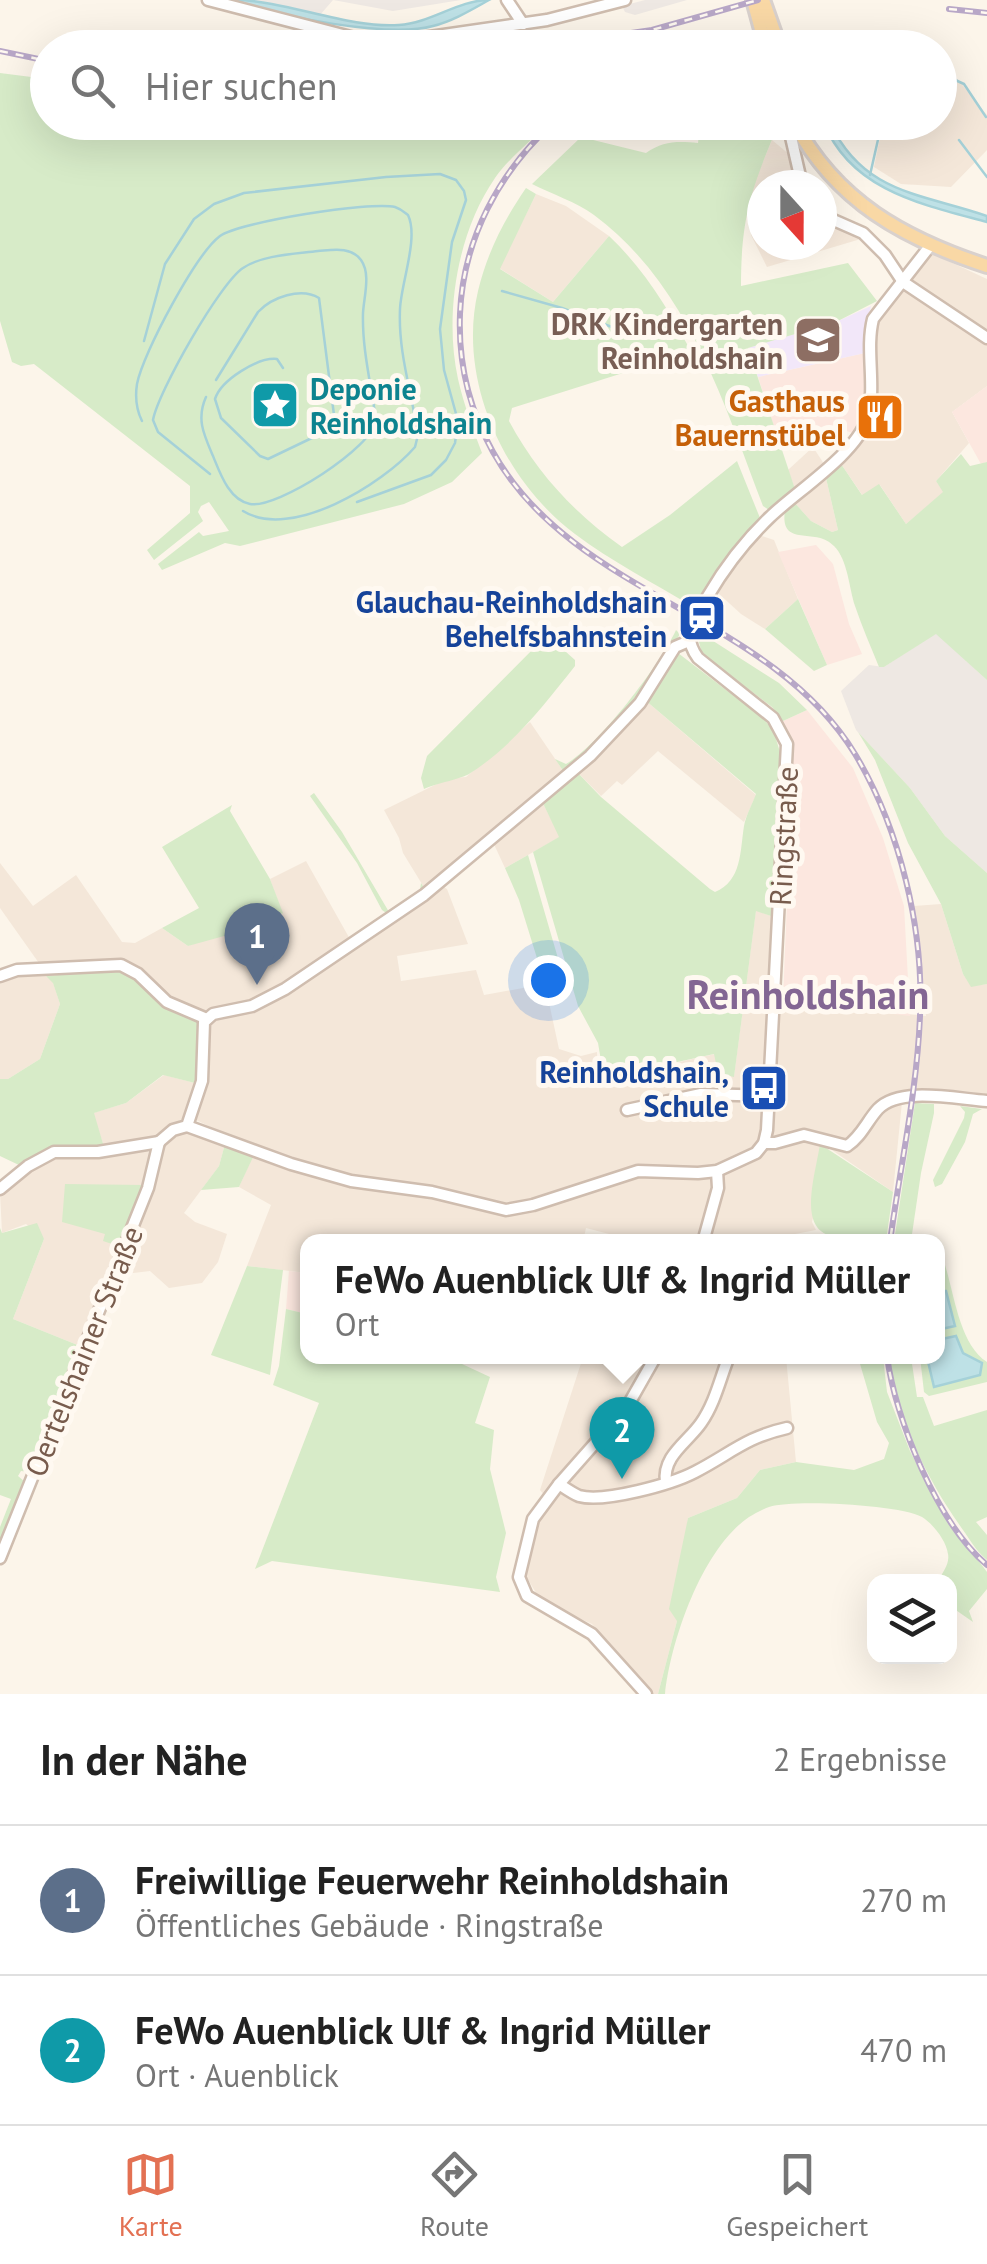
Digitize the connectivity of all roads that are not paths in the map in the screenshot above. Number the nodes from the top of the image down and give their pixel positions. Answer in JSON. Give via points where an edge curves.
{"nodes":[{"id":1,"x":208,"y":0,"type":"edge"},
{"id":2,"x":507,"y":0,"type":"edge"},
{"id":3,"x":625,"y":0,"type":"edge"},
{"id":4,"x":752,"y":0,"type":"edge"},
{"id":5,"x":763,"y":0,"type":"edge"},
{"id":6,"x":523,"y":24,"type":"junction"},
{"id":7,"x":324,"y":30,"type":"edge"},
{"id":8,"x":480,"y":30,"type":"edge"},
{"id":9,"x":761,"y":30,"type":"edge"},
{"id":10,"x":774,"y":30,"type":"edge"},
{"id":11,"x":792,"y":140,"type":"edge"},
{"id":12,"x":808,"y":140,"type":"edge"},
{"id":13,"x":799,"y":170,"type":"edge"},
{"id":14,"x":837,"y":222,"type":"edge"},
{"id":15,"x":930,"y":246,"type":"junction"},
{"id":16,"x":987,"y":266,"type":"edge"},
{"id":17,"x":903,"y":282,"type":"junction"},
{"id":18,"x":987,"y":338,"type":"edge"},
{"id":19,"x":689,"y":640,"type":"junction"},
{"id":20,"x":0,"y":976,"type":"edge"},
{"id":21,"x":207,"y":1019,"type":"junction"},
{"id":22,"x":769,"y":1096,"type":"junction"},
{"id":23,"x":987,"y":1100,"type":"edge"},
{"id":24,"x":627,"y":1110,"type":"dead end"},
{"id":25,"x":187,"y":1126,"type":"junction"},
{"id":26,"x":159,"y":1142,"type":"junction"},
{"id":27,"x":764,"y":1143,"type":"junction"},
{"id":28,"x":717,"y":1171,"type":"junction"},
{"id":29,"x":0,"y":1189,"type":"edge"},
{"id":30,"x":705,"y":1234,"type":"edge"},
{"id":31,"x":652,"y":1364,"type":"edge"},
{"id":32,"x":726,"y":1364,"type":"edge"},
{"id":33,"x":787,"y":1428,"type":"dead end"},
{"id":34,"x":666,"y":1482,"type":"junction"},
{"id":35,"x":559,"y":1484,"type":"junction"},
{"id":36,"x":0,"y":1558,"type":"edge"},
{"id":37,"x":646,"y":1694,"type":"edge"}],
"edges":[{"from":1,"to":7,"type":"street"},
{"from":2,"to":6,"type":"street"},
{"from":3,"to":6,"type":"street"},
{"from":4,"to":9,"type":"main road"},
{"from":5,"to":10,"type":"main road"},
{"from":6,"to":8,"type":"street"},
{"from":11,"to":13,"type":"street"},
{"from":12,"to":15,"type":"main road","via":[[864,207]]},
{"from":14,"to":17,"type":"street","via":[[863,233]]},
{"from":15,"to":16,"type":"main road"},
{"from":15,"to":17,"type":"street"},
{"from":17,"to":18,"type":"street"},
{"from":17,"to":19,"type":"street","via":[[869,333],[867,420],[854,441],[720,573],[690,625]]},
{"from":19,"to":21,"type":"street","via":[[675,647],[640,702],[590,756],[414,902],[286,989]]},
{"from":19,"to":22,"type":"street","name":"Ringstraße","via":[[698,658],[773,718],[787,744]]},
{"from":20,"to":21,"type":"street","via":[[121,965],[167,1002]]},
{"from":21,"to":25,"type":"street","via":[[202,1081]]},
{"from":22,"to":24,"type":"street","via":[[700,1094]]},
{"from":22,"to":27,"type":"street","name":"Ringstraße"},
{"from":23,"to":27,"type":"street","via":[[901,1096],[880,1107],[847,1146],[804,1135]]},
{"from":25,"to":26,"type":"street"},
{"from":25,"to":28,"type":"street","via":[[351,1181],[498,1210],[638,1170]]},
{"from":26,"to":29,"type":"street","via":[[54,1152]]},
{"from":26,"to":36,"type":"street","name":"Oertelshainer Straße","via":[[148,1188]]},
{"from":27,"to":28,"type":"street","via":[[752,1156]]},
{"from":28,"to":30,"type":"street"},
{"from":31,"to":35,"type":"street","via":[[627,1408]]},
{"from":32,"to":34,"type":"street","via":[[704,1420],[670,1458]]},
{"from":33,"to":34,"type":"street","via":[[740,1443]]},
{"from":34,"to":35,"type":"street","via":[[591,1498]]},
{"from":35,"to":37,"type":"street","via":[[529,1531],[522,1588],[531,1600],[592,1634]]}]}
